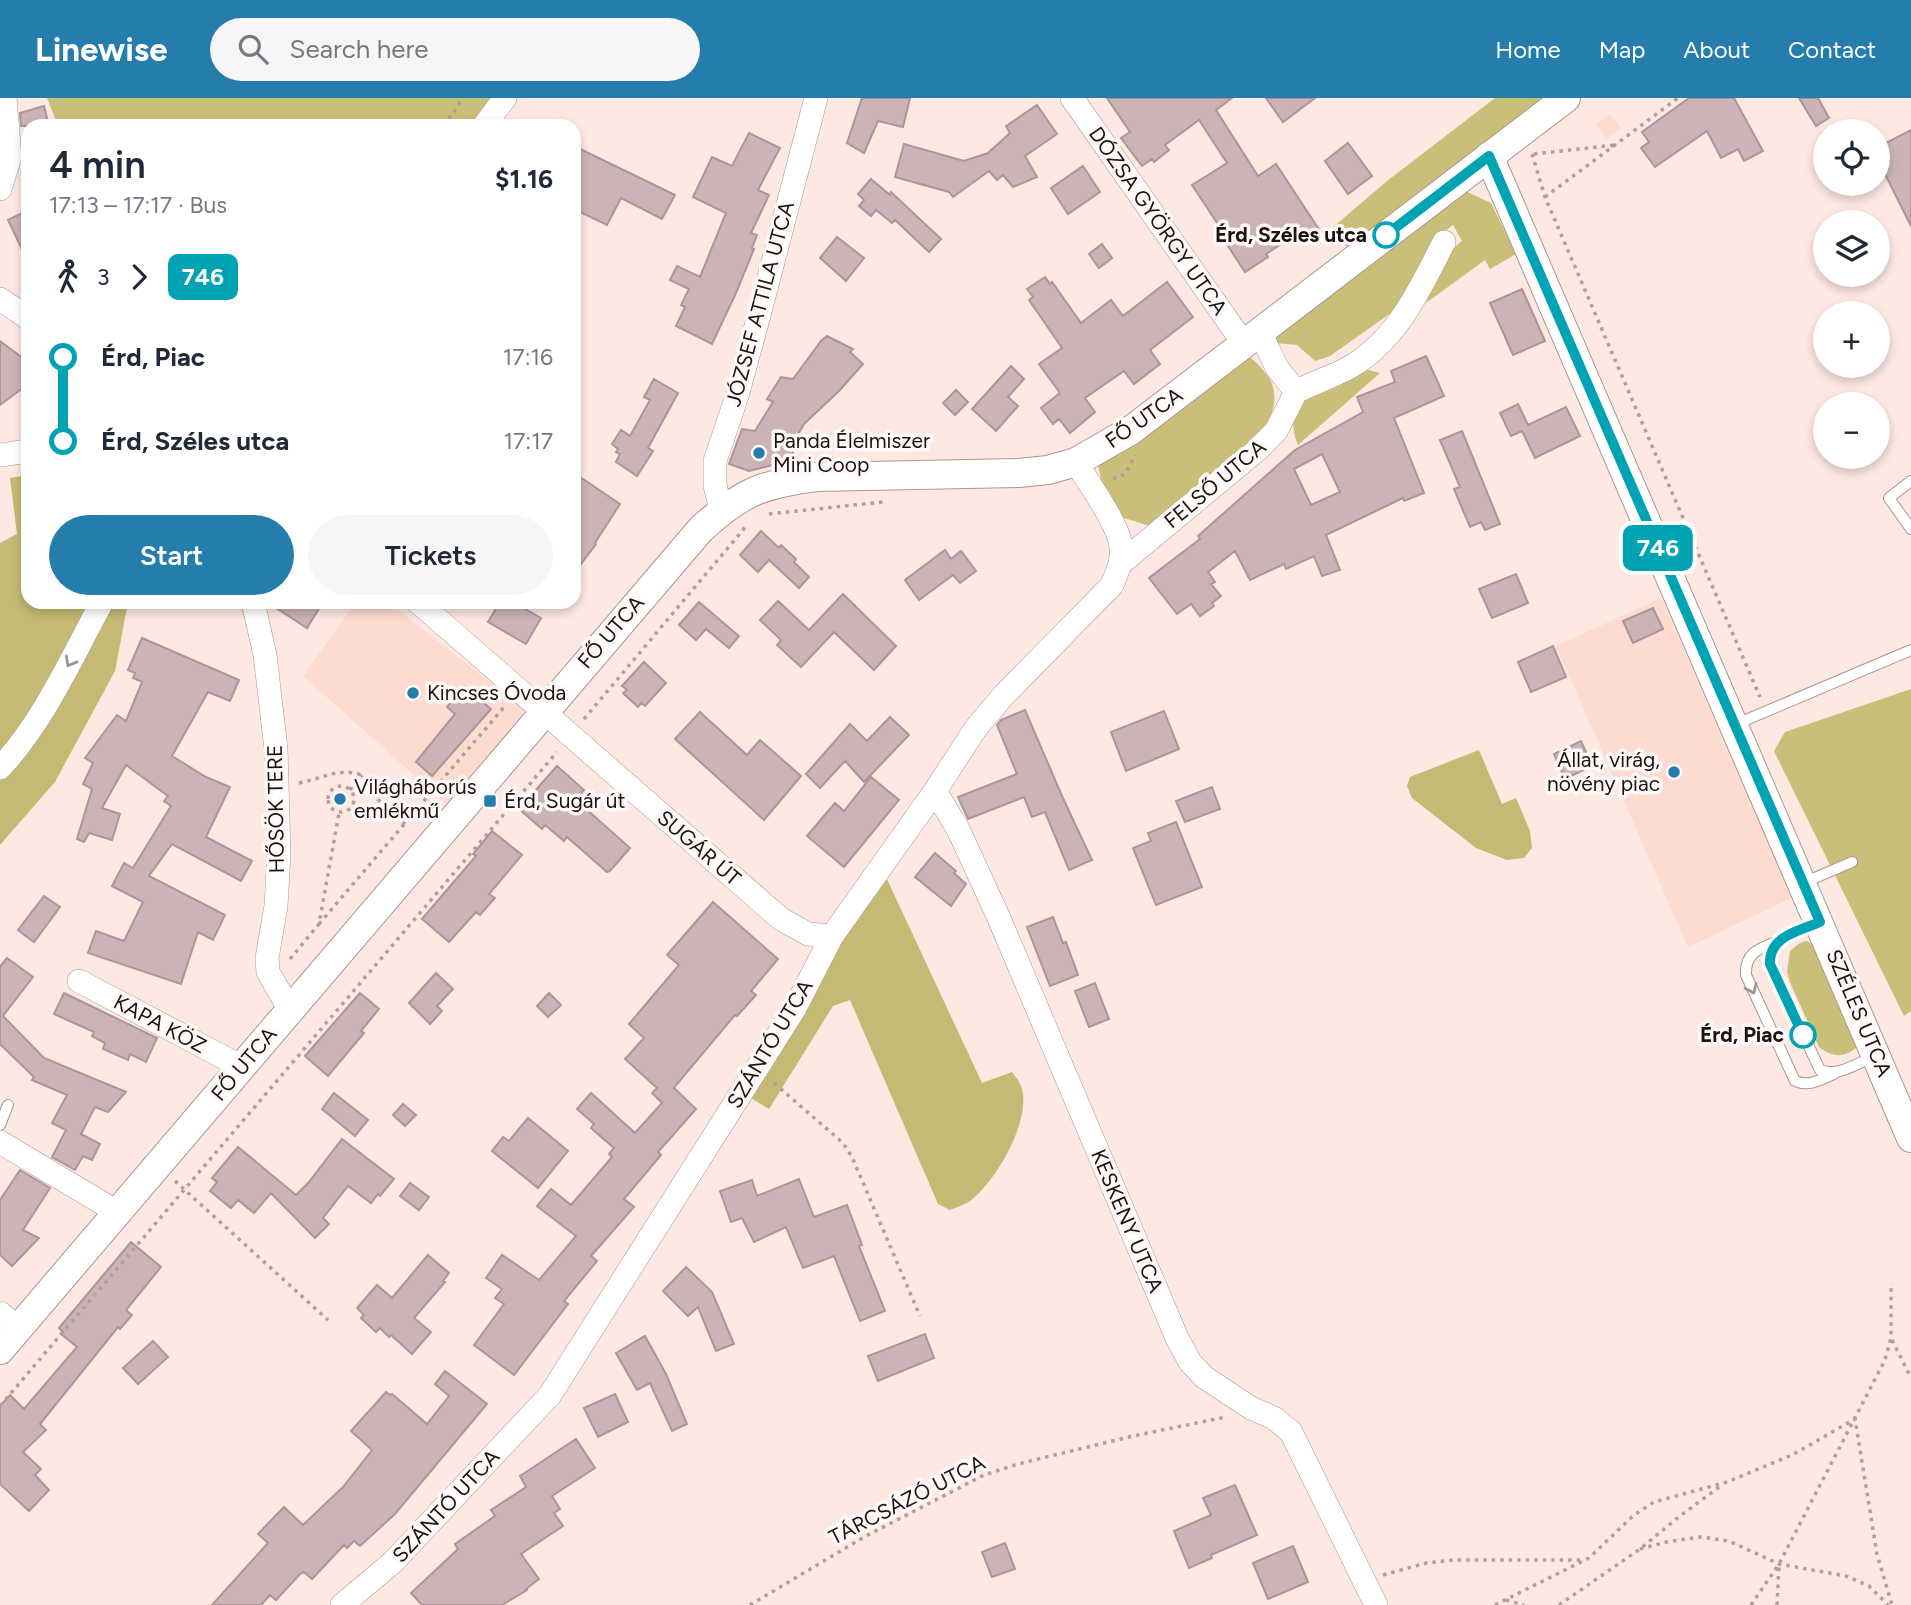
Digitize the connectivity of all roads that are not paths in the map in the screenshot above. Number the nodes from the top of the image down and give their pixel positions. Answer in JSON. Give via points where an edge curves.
{"nodes":[{"id":1,"x":5,"y":98,"type":"edge"},
{"id":2,"x":506,"y":98,"type":"edge"},
{"id":3,"x":816,"y":98,"type":"edge"},
{"id":4,"x":1072,"y":98,"type":"edge"},
{"id":5,"x":1566,"y":98,"type":"edge"},
{"id":6,"x":490,"y":119,"type":"edge"},
{"id":7,"x":1489,"y":156,"type":"junction"},
{"id":8,"x":0,"y":189,"type":"edge"},
{"id":9,"x":1444,"y":242,"type":"dead end"},
{"id":10,"x":0,"y":299,"type":"edge"},
{"id":11,"x":21,"y":313,"type":"edge"},
{"id":12,"x":1252,"y":338,"type":"junction"},
{"id":13,"x":1296,"y":392,"type":"junction"},
{"id":14,"x":21,"y":452,"type":"edge"},
{"id":15,"x":0,"y":455,"type":"edge"},
{"id":16,"x":1083,"y":474,"type":"junction"},
{"id":17,"x":1911,"y":481,"type":"edge"},
{"id":18,"x":721,"y":511,"type":"junction"},
{"id":19,"x":1911,"y":529,"type":"edge"},
{"id":20,"x":1120,"y":564,"type":"junction"},
{"id":21,"x":98,"y":609,"type":"edge"},
{"id":22,"x":255,"y":609,"type":"edge"},
{"id":23,"x":426,"y":609,"type":"edge"},
{"id":24,"x":1911,"y":650,"type":"edge"},
{"id":25,"x":542,"y":712,"type":"junction"},
{"id":26,"x":1734,"y":725,"type":"junction"},
{"id":27,"x":0,"y":768,"type":"edge"},
{"id":28,"x":935,"y":791,"type":"junction"},
{"id":29,"x":1852,"y":862,"type":"dead end"},
{"id":30,"x":1803,"y":883,"type":"junction"},
{"id":31,"x":1820,"y":922,"type":"junction"},
{"id":32,"x":832,"y":936,"type":"junction"},
{"id":33,"x":1779,"y":941,"type":"junction"},
{"id":34,"x":79,"y":981,"type":"dead end"},
{"id":35,"x":290,"y":1010,"type":"junction"},
{"id":36,"x":1877,"y":1056,"type":"junction"},
{"id":37,"x":242,"y":1067,"type":"junction"},
{"id":38,"x":1837,"y":1073,"type":"junction"},
{"id":39,"x":8,"y":1105,"type":"dead end"},
{"id":40,"x":0,"y":1125,"type":"edge"},
{"id":41,"x":1911,"y":1138,"type":"edge"},
{"id":42,"x":0,"y":1142,"type":"edge"},
{"id":43,"x":117,"y":1212,"type":"junction"},
{"id":44,"x":9,"y":1321,"type":"edge"},
{"id":45,"x":0,"y":1350,"type":"edge"},
{"id":46,"x":342,"y":1605,"type":"edge"},
{"id":47,"x":1376,"y":1605,"type":"edge"}],
"edges":[{"from":1,"to":8,"type":"street","via":[[10,157]]},
{"from":2,"to":6,"type":"street"},
{"from":3,"to":18,"type":"street","name":"JÓZSEF ATTILA UTCA","via":[[741,383],[715,461]]},
{"from":4,"to":12,"type":"street","name":"DÓZSA GYÖRGY UTCA"},
{"from":5,"to":7,"type":"street"},
{"from":7,"to":12,"type":"street"},
{"from":7,"to":26,"type":"street","name":"SZÉLES UTCA"},
{"from":9,"to":13,"type":"street","via":[[1405,314],[1380,343],[1354,364]]},
{"from":10,"to":11,"type":"street"},
{"from":12,"to":13,"type":"street"},
{"from":12,"to":16,"type":"street","name":"FŐ UTCA","via":[[1130,431]]},
{"from":13,"to":20,"type":"street","name":"FELSŐ UTCA","via":[[1270,438]]},
{"from":14,"to":15,"type":"street"},
{"from":16,"to":18,"type":"street","name":"FŐ UTCA","via":[[1048,470],[816,477],[753,489]]},
{"from":16,"to":20,"type":"street","via":[[1117,531]]},
{"from":17,"to":19,"type":"lane","via":[[1889,498]]},
{"from":18,"to":25,"type":"street","name":"FŐ UTCA"},
{"from":20,"to":28,"type":"street","name":"SZÁNTÓ UTCA","via":[[1112,585],[976,728]]},
{"from":21,"to":27,"type":"street","one_way":true,"via":[[36,722]]},
{"from":22,"to":35,"type":"street","name":"HŐSÖK TERE","via":[[276,750],[278,880],[268,972]]},
{"from":23,"to":25,"type":"street","name":"SUGÁR ÚT"},
{"from":24,"to":26,"type":"lane"},
{"from":25,"to":32,"type":"street","name":"SUGÁR ÚT","via":[[781,919],[808,934]]},
{"from":25,"to":35,"type":"street","name":"FŐ UTCA"},
{"from":26,"to":30,"type":"street","name":"SZÉLES UTCA"},
{"from":28,"to":32,"type":"street","name":"SZÁNTÓ UTCA"},
{"from":28,"to":47,"type":"street","name":"KESKENY UTCA","via":[[998,916],[1190,1362],[1204,1377],[1291,1432]]},
{"from":29,"to":30,"type":"lane"},
{"from":30,"to":31,"type":"street","name":"SZÉLES UTCA"},
{"from":31,"to":33,"type":"lane"},
{"from":31,"to":36,"type":"street","name":"SZÉLES UTCA"},
{"from":32,"to":46,"type":"street","name":"SZÁNTÓ UTCA","via":[[795,1009],[550,1395],[393,1563]]},
{"from":33,"to":38,"type":"lane","via":[[1770,964],[1815,1062],[1820,1070]]},
{"from":33,"to":38,"type":"lane","one_way":true,"via":[[1754,951],[1746,975],[1796,1081],[1812,1083]]},
{"from":34,"to":37,"type":"street","name":"KAPA KÖZ"},
{"from":35,"to":37,"type":"street","name":"FŐ UTCA"},
{"from":36,"to":38,"type":"lane"},
{"from":36,"to":41,"type":"street","name":"SZÉLES UTCA"},
{"from":37,"to":43,"type":"street","name":"FŐ UTCA"},
{"from":39,"to":40,"type":"lane"},
{"from":42,"to":43,"type":"street"},
{"from":43,"to":44,"type":"street","name":"FŐ UTCA"},
{"from":44,"to":45,"type":"street","name":"FŐ UTCA"}]}
